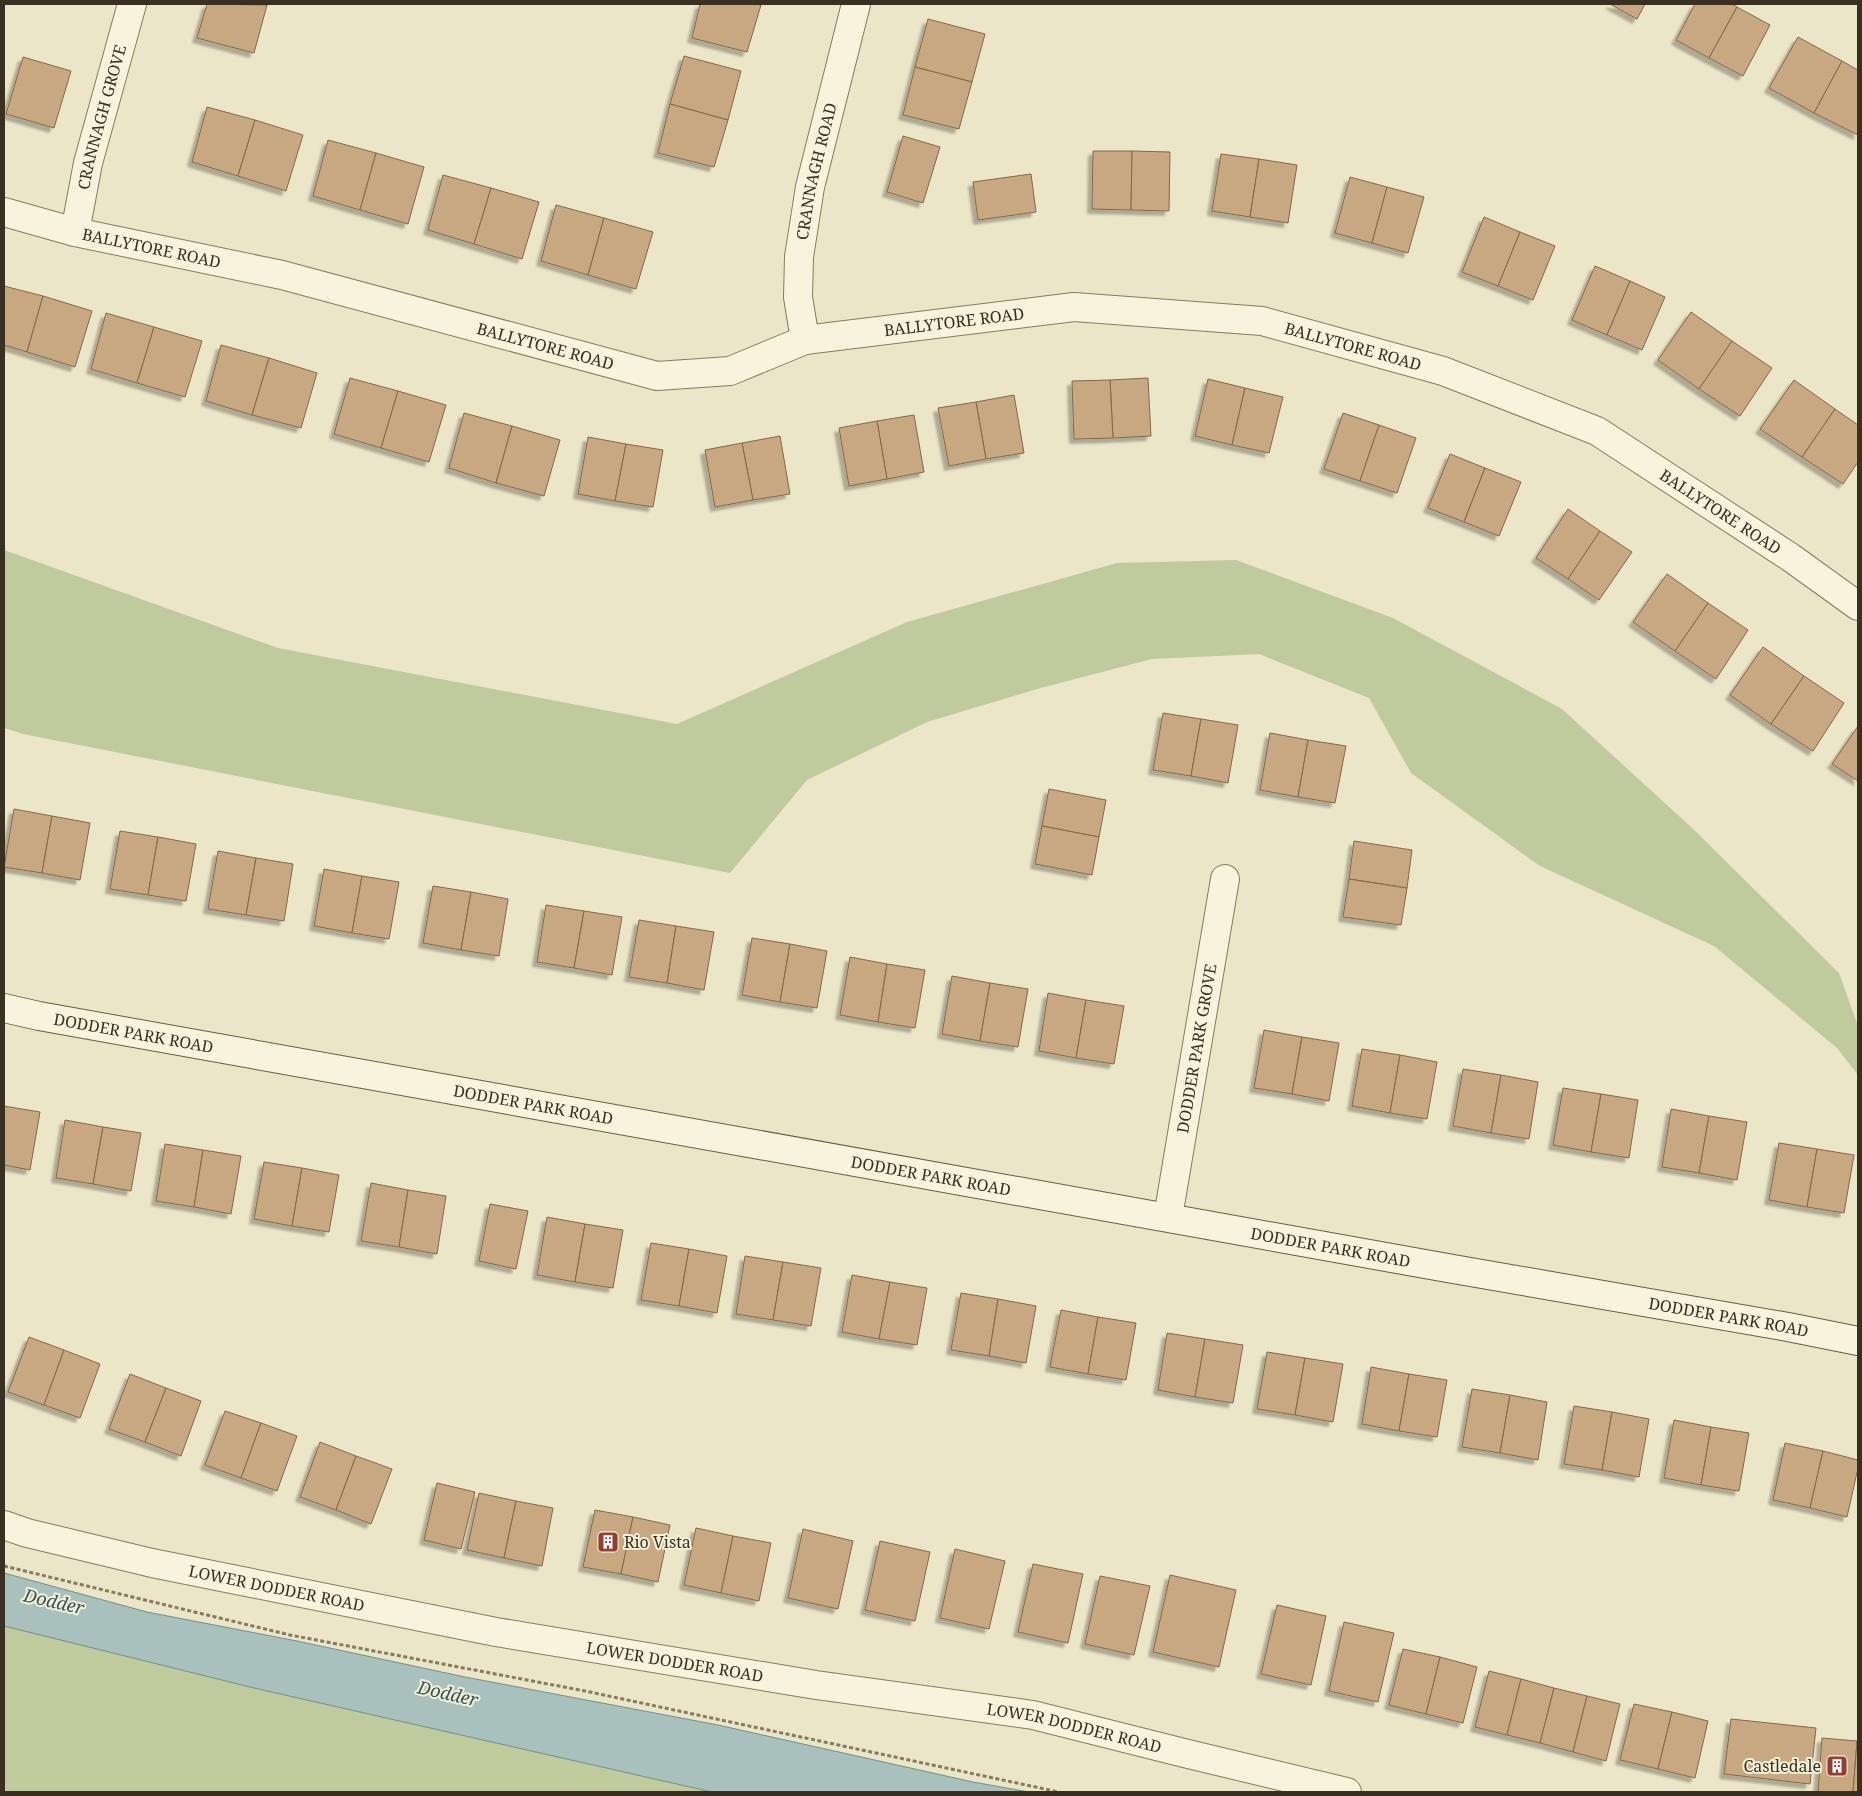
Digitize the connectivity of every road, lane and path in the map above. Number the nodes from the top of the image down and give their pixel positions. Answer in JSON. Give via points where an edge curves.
{"nodes":[{"id":1,"x":132,"y":4,"type":"edge"},
{"id":2,"x":856,"y":4,"type":"edge"},
{"id":3,"x":4,"y":212,"type":"edge"},
{"id":4,"x":75,"y":232,"type":"junction"},
{"id":5,"x":805,"y":340,"type":"junction"},
{"id":6,"x":1858,"y":606,"type":"edge"},
{"id":7,"x":1225,"y":879,"type":"dead end"},
{"id":8,"x":4,"y":1008,"type":"edge"},
{"id":9,"x":1168,"y":1217,"type":"junction"},
{"id":10,"x":1858,"y":1341,"type":"edge"},
{"id":11,"x":4,"y":1526,"type":"edge"},
{"id":12,"x":4,"y":1566,"type":"edge"},
{"id":13,"x":1059,"y":1792,"type":"edge"},
{"id":14,"x":1348,"y":1792,"type":"edge"}],
"edges":[{"from":1,"to":4,"type":"street","name":"CRANNAGH GROVE","via":[[88,163]]},
{"from":2,"to":5,"type":"street","name":"CRANNAGH ROAD","via":[[810,188],[799,257],[798,297]]},
{"from":3,"to":4,"type":"street","name":"BALLYTORE ROAD"},
{"from":4,"to":5,"type":"street","name":"BALLYTORE ROAD","via":[[282,275],[657,376],[730,371]]},
{"from":5,"to":6,"type":"street","name":"BALLYTORE ROAD","via":[[1074,307],[1262,321],[1443,371],[1597,432],[1790,557]]},
{"from":7,"to":9,"type":"street","name":"DODDER PARK GROVE"},
{"from":8,"to":9,"type":"street","name":"DODDER PARK ROAD"},
{"from":9,"to":10,"type":"street","name":"DODDER PARK ROAD"},
{"from":11,"to":14,"type":"street","name":"LOWER DODDER ROAD","via":[[152,1563],[496,1632],[816,1685],[1033,1715]]},
{"from":12,"to":13,"type":"path","via":[[290,1635],[585,1691]]}]}
